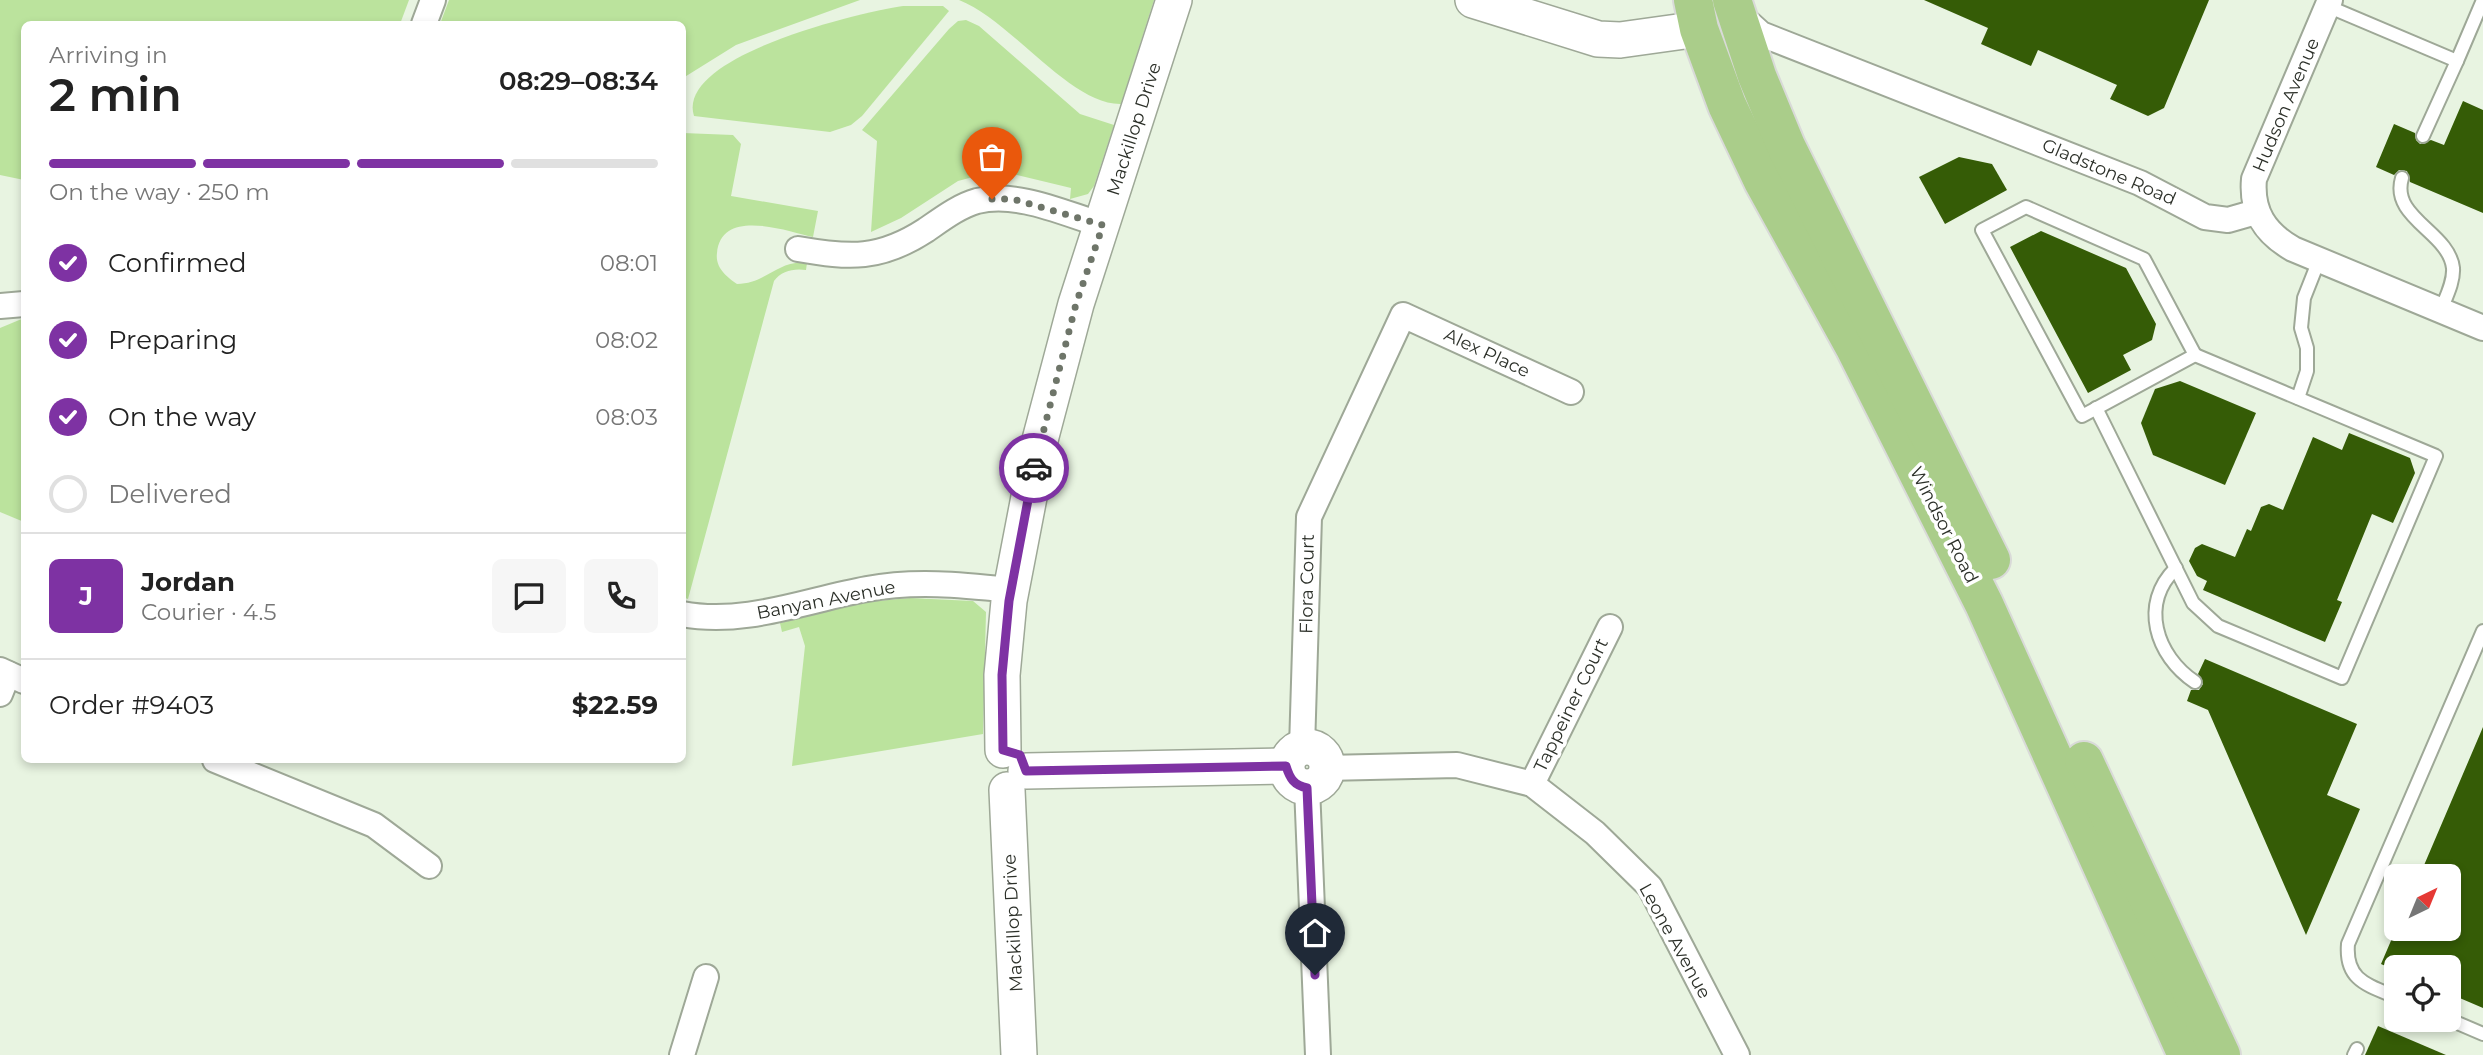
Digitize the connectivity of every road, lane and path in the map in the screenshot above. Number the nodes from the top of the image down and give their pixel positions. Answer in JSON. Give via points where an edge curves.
{"nodes":[{"id":1,"x":433,"y":0,"type":"edge"},
{"id":2,"x":1174,"y":0,"type":"edge"},
{"id":3,"x":1473,"y":0,"type":"edge"},
{"id":4,"x":2483,"y":0,"type":"edge"},
{"id":5,"x":2329,"y":3,"type":"edge"},
{"id":6,"x":1714,"y":6,"type":"edge"},
{"id":7,"x":425,"y":21,"type":"edge"},
{"id":8,"x":2457,"y":61,"type":"junction"},
{"id":9,"x":2423,"y":136,"type":"dead end"},
{"id":10,"x":2402,"y":178,"type":"dead end"},
{"id":11,"x":2256,"y":212,"type":"junction"},
{"id":12,"x":1103,"y":225,"type":"junction"},
{"id":13,"x":798,"y":249,"type":"dead end"},
{"id":14,"x":2319,"y":260,"type":"junction"},
{"id":15,"x":21,"y":304,"type":"edge"},
{"id":16,"x":0,"y":306,"type":"edge"},
{"id":17,"x":2441,"y":310,"type":"junction"},
{"id":18,"x":1404,"y":315,"type":"joint"},
{"id":19,"x":2483,"y":328,"type":"edge"},
{"id":20,"x":2195,"y":355,"type":"junction"},
{"id":21,"x":1571,"y":392,"type":"dead end"},
{"id":22,"x":2298,"y":398,"type":"junction"},
{"id":23,"x":2095,"y":408,"type":"junction"},
{"id":24,"x":2176,"y":568,"type":"junction"},
{"id":25,"x":1011,"y":590,"type":"junction"},
{"id":26,"x":686,"y":615,"type":"edge"},
{"id":27,"x":1610,"y":626,"type":"dead end"},
{"id":28,"x":2483,"y":631,"type":"edge"},
{"id":29,"x":2195,"y":682,"type":"dead end"},
{"id":30,"x":222,"y":763,"type":"edge"},
{"id":31,"x":1305,"y":767,"type":"junction"},
{"id":32,"x":1012,"y":770,"type":"junction"},
{"id":33,"x":1532,"y":784,"type":"junction"},
{"id":34,"x":429,"y":866,"type":"dead end"},
{"id":35,"x":706,"y":977,"type":"dead end"},
{"id":36,"x":2384,"y":991,"type":"edge"},
{"id":37,"x":2461,"y":1025,"type":"edge"},
{"id":38,"x":2483,"y":1034,"type":"edge"},
{"id":39,"x":682,"y":1055,"type":"edge"},
{"id":40,"x":1019,"y":1055,"type":"edge"},
{"id":41,"x":1318,"y":1055,"type":"edge"},
{"id":42,"x":1737,"y":1055,"type":"edge"},
{"id":43,"x":2187,"y":1055,"type":"edge"},
{"id":44,"x":2221,"y":1055,"type":"edge"}],
"edges":[{"from":1,"to":7,"type":"street"},
{"from":2,"to":12,"type":"main road","name":"Mackillop Drive"},
{"from":3,"to":6,"type":"main road","via":[[1598,39],[1620,40]]},
{"from":4,"to":8,"type":"lane"},
{"from":5,"to":8,"type":"lane"},
{"from":5,"to":11,"type":"street","name":"Hudson Avenue","via":[[2254,179]]},
{"from":6,"to":11,"type":"street","name":"Gladstone Road","via":[[1761,34],[2140,183],[2205,217],[2228,220]]},
{"from":6,"to":43,"type":"main road","name":"Windsor Road","via":[[1727,105],[1984,604]]},
{"from":6,"to":44,"type":"main road","name":"Windsor Road","via":[[1757,76],[1786,146],[2008,594]]},
{"from":8,"to":9,"type":"lane"},
{"from":10,"to":17,"type":"lane","via":[[2398,190],[2402,202],[2449,254],[2452,282]]},
{"from":11,"to":14,"type":"street","via":[[2277,240]]},
{"from":12,"to":13,"type":"street","via":[[1013,199],[992,199],[975,201],[889,250],[845,257]]},
{"from":12,"to":25,"type":"main road","name":"Mackillop Drive","via":[[1076,304],[1040,440]]},
{"from":14,"to":17,"type":"street"},
{"from":14,"to":22,"type":"lane","via":[[2304,298],[2301,328],[2307,371]]},
{"from":15,"to":16,"type":"street"},
{"from":17,"to":19,"type":"street"},
{"from":18,"to":21,"type":"street","name":"Alex Place"},
{"from":18,"to":31,"type":"street","name":"Flora Court","via":[[1309,517]]},
{"from":20,"to":22,"type":"lane"},
{"from":20,"to":23,"type":"lane"},
{"from":20,"to":23,"type":"lane","via":[[2144,259],[2026,207],[1982,230],[2082,415]]},
{"from":22,"to":24,"type":"lane","via":[[2436,456],[2342,678],[2218,625],[2193,603]]},
{"from":23,"to":24,"type":"lane"},
{"from":24,"to":29,"type":"lane","via":[[2160,587],[2155,622],[2168,658]]},
{"from":25,"to":26,"type":"street","name":"Banyan Avenue","via":[[911,583],[743,616]]},
{"from":25,"to":32,"type":"main road","name":"Mackillop Drive","via":[[1002,675]]},
{"from":27,"to":33,"type":"street","name":"Tappeiner Court"},
{"from":28,"to":36,"type":"lane","via":[[2348,944],[2347,962],[2353,974]]},
{"from":30,"to":34,"type":"street","via":[[373,825]]},
{"from":31,"to":32,"type":"main road","name":"Leone Avenue"},
{"from":31,"to":33,"type":"street","name":"Leone Avenue","via":[[1457,765]]},
{"from":31,"to":41,"type":"street","name":"Flora Court"},
{"from":32,"to":40,"type":"main road","name":"Mackillop Drive"},
{"from":33,"to":42,"type":"street","name":"Leone Avenue","via":[[1595,833],[1650,887]]},
{"from":35,"to":39,"type":"street"},
{"from":37,"to":38,"type":"lane"}]}
